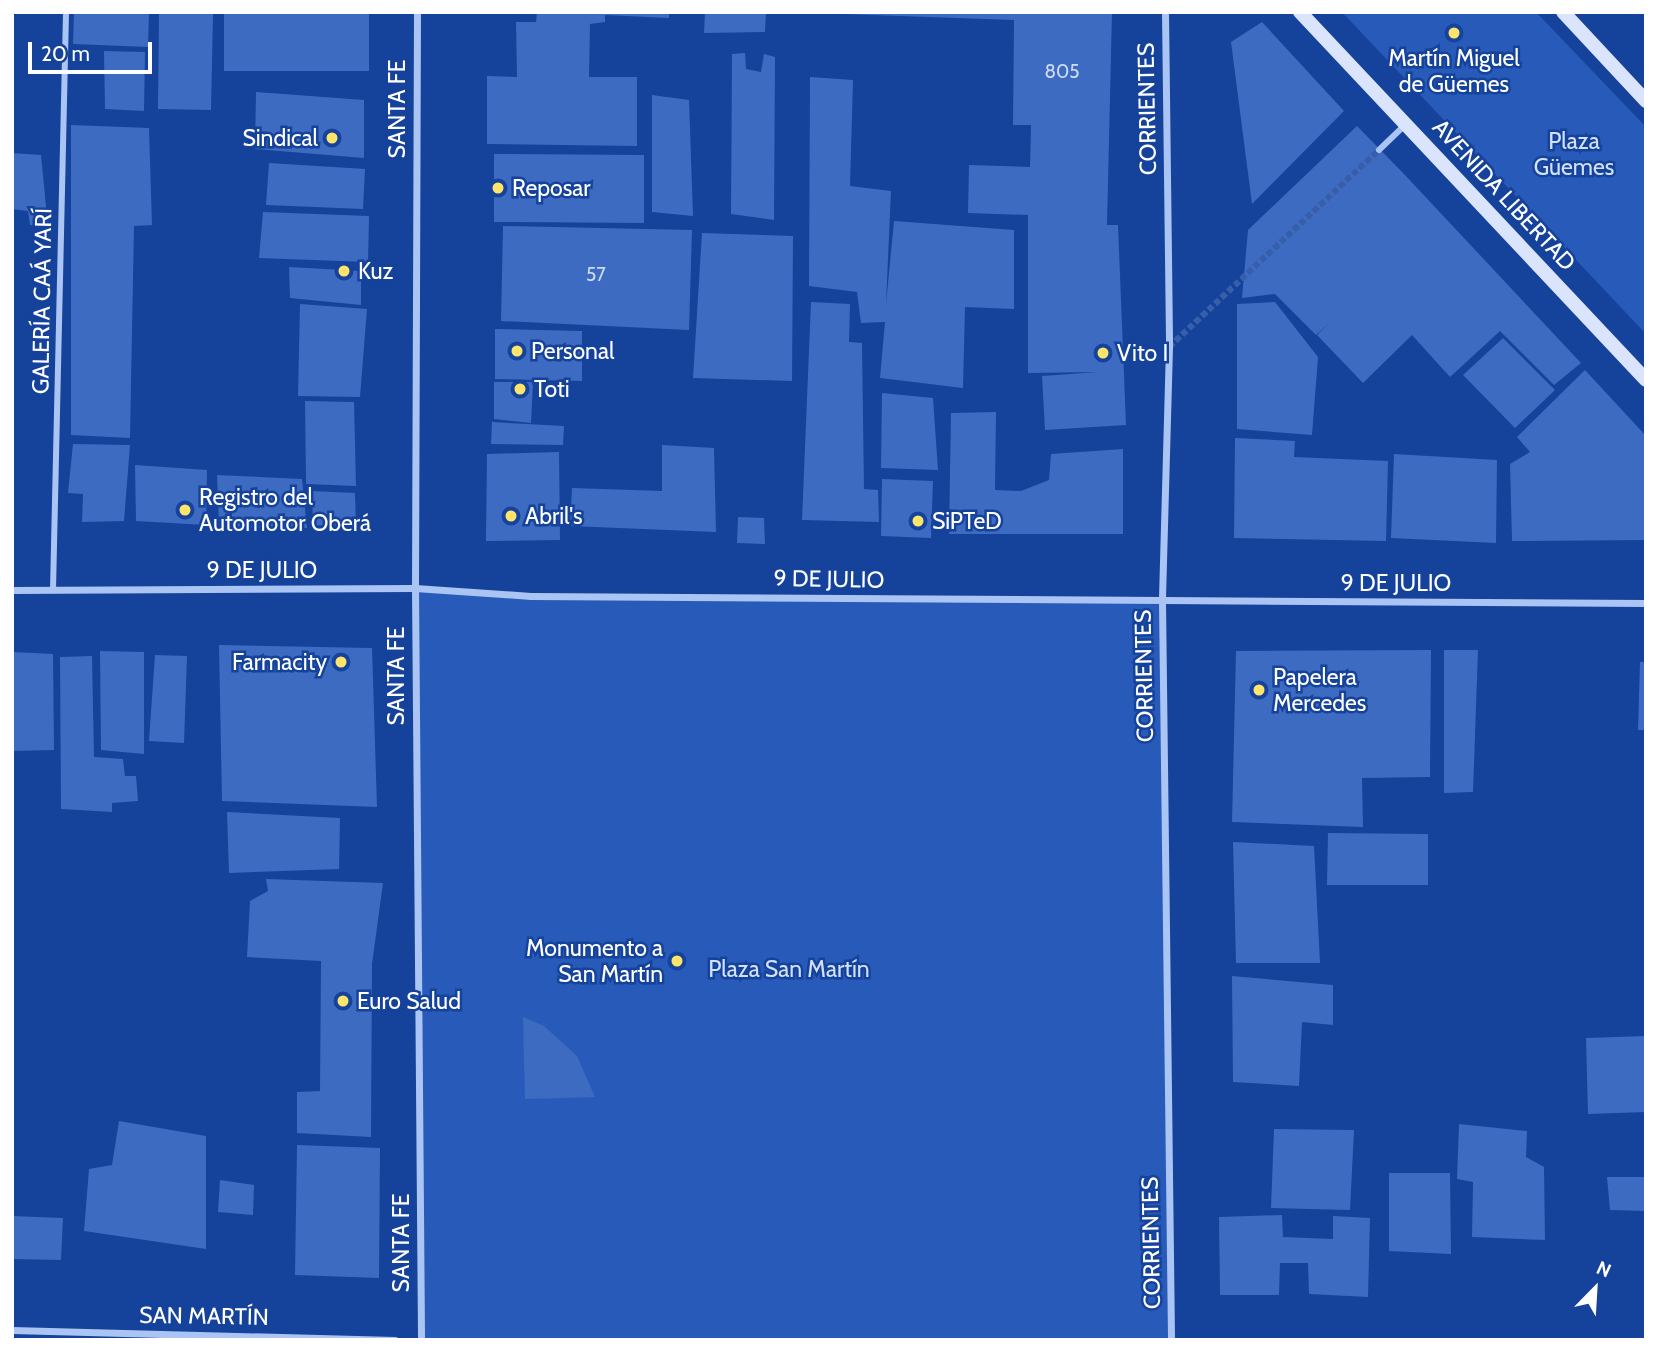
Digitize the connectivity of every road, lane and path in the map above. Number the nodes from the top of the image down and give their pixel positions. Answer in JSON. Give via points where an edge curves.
{"nodes":[{"id":1,"x":66,"y":12,"type":"edge"},
{"id":2,"x":417,"y":12,"type":"edge"},
{"id":3,"x":1166,"y":12,"type":"edge"},
{"id":4,"x":1300,"y":12,"type":"edge"},
{"id":5,"x":1563,"y":12,"type":"edge"},
{"id":6,"x":1646,"y":101,"type":"edge"},
{"id":7,"x":1407,"y":124,"type":"junction"},
{"id":8,"x":1379,"y":150,"type":"tunnel mouth"},
{"id":9,"x":1646,"y":380,"type":"edge"},
{"id":10,"x":415,"y":588,"type":"junction"},
{"id":11,"x":12,"y":590,"type":"edge"},
{"id":12,"x":53,"y":590,"type":"junction"},
{"id":13,"x":1162,"y":601,"type":"junction"},
{"id":14,"x":1646,"y":603,"type":"edge"},
{"id":15,"x":12,"y":1330,"type":"edge"},
{"id":16,"x":394,"y":1340,"type":"edge"},
{"id":17,"x":421,"y":1340,"type":"edge"},
{"id":18,"x":1171,"y":1340,"type":"edge"}],
"edges":[{"from":1,"to":12,"type":"street","name":"GALERÍA CAÁ YARÍ"},
{"from":2,"to":10,"type":"street","name":"SANTA FE"},
{"from":3,"to":13,"type":"street","name":"CORRIENTES","via":[[1169,347]]},
{"from":4,"to":7,"type":"main road","name":"AVENIDA LIBERTAD"},
{"from":5,"to":6,"type":"main road"},
{"from":7,"to":8,"type":"street"},
{"from":7,"to":9,"type":"main road","name":"AVENIDA LIBERTAD"},
{"from":10,"to":12,"type":"street","name":"9 DE JULIO"},
{"from":10,"to":13,"type":"street","name":"9 DE JULIO","via":[[531,596]]},
{"from":10,"to":17,"type":"street","name":"SANTA FE"},
{"from":11,"to":12,"type":"street","name":"9 DE JULIO"},
{"from":13,"to":14,"type":"street","name":"9 DE JULIO"},
{"from":13,"to":18,"type":"street","name":"CORRIENTES"},
{"from":15,"to":16,"type":"street","name":"SAN MARTÍN"}]}
